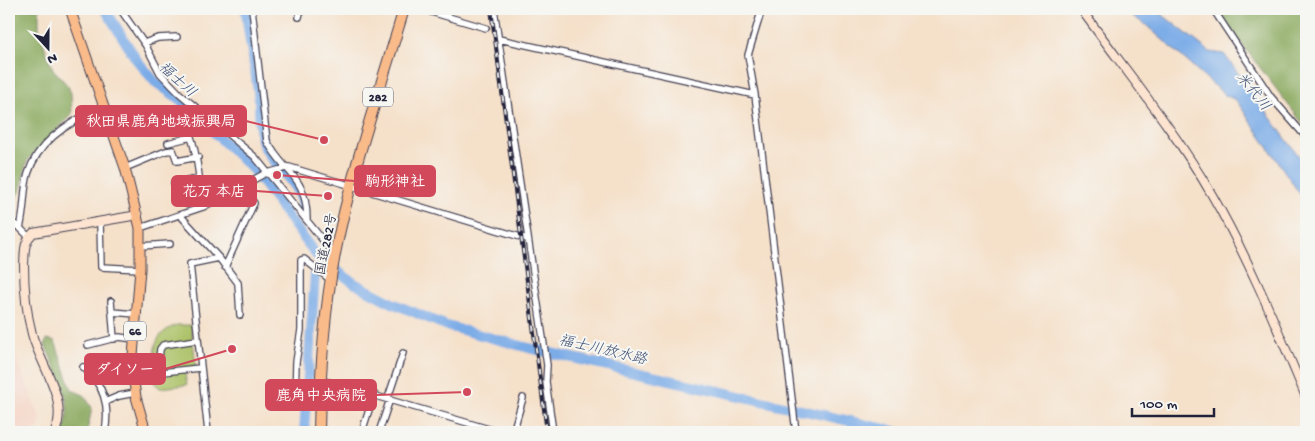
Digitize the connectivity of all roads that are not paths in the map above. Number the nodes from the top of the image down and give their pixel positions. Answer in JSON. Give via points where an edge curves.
{"nodes":[{"id":1,"x":70,"y":9,"type":"edge"},
{"id":2,"x":120,"y":9,"type":"edge"},
{"id":3,"x":252,"y":9,"type":"edge"},
{"id":4,"x":301,"y":9,"type":"edge"},
{"id":5,"x":404,"y":9,"type":"edge"},
{"id":6,"x":421,"y":9,"type":"edge"},
{"id":7,"x":494,"y":9,"type":"edge"},
{"id":8,"x":762,"y":9,"type":"edge"},
{"id":9,"x":1081,"y":9,"type":"edge"},
{"id":10,"x":1213,"y":9,"type":"edge"},
{"id":11,"x":299,"y":17,"type":"dead end"},
{"id":12,"x":486,"y":28,"type":"dead end"},
{"id":13,"x":177,"y":37,"type":"dead end"},
{"id":14,"x":499,"y":38,"type":"junction"},
{"id":15,"x":144,"y":43,"type":"junction"},
{"id":16,"x":755,"y":95,"type":"junction"},
{"id":17,"x":104,"y":107,"type":"junction"},
{"id":18,"x":1306,"y":137,"type":"edge"},
{"id":19,"x":168,"y":143,"type":"dead end"},
{"id":20,"x":198,"y":157,"type":"junction"},
{"id":21,"x":125,"y":168,"type":"junction"},
{"id":22,"x":283,"y":168,"type":"junction"},
{"id":23,"x":266,"y":174,"type":"junction"},
{"id":24,"x":198,"y":179,"type":"junction"},
{"id":25,"x":174,"y":184,"type":"dead end"},
{"id":26,"x":244,"y":185,"type":"junction"},
{"id":27,"x":352,"y":185,"type":"junction"},
{"id":28,"x":203,"y":207,"type":"junction"},
{"id":29,"x":138,"y":215,"type":"junction"},
{"id":30,"x":180,"y":215,"type":"junction"},
{"id":31,"x":9,"y":220,"type":"edge"},
{"id":32,"x":307,"y":220,"type":"junction"},
{"id":33,"x":100,"y":222,"type":"junction"},
{"id":34,"x":20,"y":228,"type":"junction"},
{"id":35,"x":140,"y":228,"type":"junction"},
{"id":36,"x":29,"y":237,"type":"junction"},
{"id":37,"x":527,"y":239,"type":"junction"},
{"id":38,"x":170,"y":244,"type":"dead end"},
{"id":39,"x":141,"y":246,"type":"junction"},
{"id":40,"x":335,"y":255,"type":"junction"},
{"id":41,"x":219,"y":258,"type":"junction"},
{"id":42,"x":225,"y":266,"type":"junction"},
{"id":43,"x":140,"y":269,"type":"junction"},
{"id":44,"x":332,"y":280,"type":"junction"},
{"id":45,"x":111,"y":301,"type":"dead end"},
{"id":46,"x":112,"y":312,"type":"junction"},
{"id":47,"x":136,"y":314,"type":"junction"},
{"id":48,"x":240,"y":315,"type":"dead end"},
{"id":49,"x":114,"y":339,"type":"junction"},
{"id":50,"x":134,"y":339,"type":"junction"},
{"id":51,"x":197,"y":340,"type":"junction"},
{"id":52,"x":88,"y":345,"type":"dead end"},
{"id":53,"x":403,"y":353,"type":"dead end"},
{"id":54,"x":83,"y":367,"type":"dead end"},
{"id":55,"x":200,"y":368,"type":"junction"},
{"id":56,"x":321,"y":380,"type":"junction"},
{"id":57,"x":136,"y":393,"type":"junction"},
{"id":58,"x":374,"y":394,"type":"junction"},
{"id":59,"x":1306,"y":397,"type":"edge"},
{"id":60,"x":523,"y":398,"type":"dead end"},
{"id":61,"x":389,"y":399,"type":"junction"},
{"id":62,"x":106,"y":401,"type":"junction"},
{"id":63,"x":295,"y":404,"type":"dead end"},
{"id":64,"x":56,"y":432,"type":"edge"},
{"id":65,"x":104,"y":432,"type":"edge"},
{"id":66,"x":146,"y":432,"type":"edge"},
{"id":67,"x":208,"y":432,"type":"edge"},
{"id":68,"x":319,"y":432,"type":"edge"},
{"id":69,"x":362,"y":432,"type":"edge"},
{"id":70,"x":379,"y":432,"type":"edge"},
{"id":71,"x":499,"y":432,"type":"edge"},
{"id":72,"x":512,"y":432,"type":"edge"},
{"id":73,"x":553,"y":432,"type":"edge"},
{"id":74,"x":796,"y":432,"type":"edge"}],
"edges":[{"from":1,"to":17,"type":"main road","number":"66"},
{"from":2,"to":15,"type":"street"},
{"from":3,"to":22,"type":"street","via":[[267,141]]},
{"from":4,"to":11,"type":"street"},
{"from":5,"to":27,"type":"highway","name":"国道282号","number":"282"},
{"from":6,"to":12,"type":"street"},
{"from":7,"to":14,"type":"street"},
{"from":8,"to":16,"type":"street","via":[[748,55]]},
{"from":9,"to":59,"type":"street","via":[[1175,137],[1211,193],[1260,288]]},
{"from":10,"to":18,"type":"street","via":[[1272,97]]},
{"from":13,"to":15,"type":"street"},
{"from":14,"to":16,"type":"street"},
{"from":14,"to":37,"type":"street"},
{"from":15,"to":23,"type":"street","via":[[160,74],[255,156]]},
{"from":16,"to":74,"type":"street"},
{"from":17,"to":21,"type":"main road","number":"66"},
{"from":17,"to":34,"type":"street","via":[[76,118],[36,157],[28,174]]},
{"from":19,"to":20,"type":"street","via":[[191,137]]},
{"from":20,"to":21,"type":"street","via":[[177,161],[173,150],[166,151]]},
{"from":20,"to":24,"type":"street"},
{"from":21,"to":29,"type":"main road","number":"66"},
{"from":22,"to":23,"type":"street"},
{"from":22,"to":27,"type":"street"},
{"from":22,"to":32,"type":"street","via":[[295,176],[305,194]]},
{"from":23,"to":26,"type":"street"},
{"from":23,"to":32,"type":"street"},
{"from":24,"to":25,"type":"street"},
{"from":24,"to":28,"type":"street"},
{"from":26,"to":28,"type":"street"},
{"from":26,"to":42,"type":"street","via":[[254,203]]},
{"from":27,"to":37,"type":"street"},
{"from":27,"to":40,"type":"highway","name":"国道282号","number":"282"},
{"from":28,"to":30,"type":"street"},
{"from":29,"to":33,"type":"street"},
{"from":29,"to":35,"type":"main road","number":"66"},
{"from":30,"to":35,"type":"street"},
{"from":30,"to":41,"type":"street"},
{"from":31,"to":34,"type":"street"},
{"from":32,"to":40,"type":"street"},
{"from":33,"to":36,"type":"street","via":[[41,231]]},
{"from":33,"to":43,"type":"street","via":[[101,266]]},
{"from":34,"to":36,"type":"street"},
{"from":35,"to":39,"type":"main road","number":"66"},
{"from":36,"to":64,"type":"street","via":[[24,246],[27,315],[60,412]]},
{"from":37,"to":73,"type":"street"},
{"from":38,"to":39,"type":"street"},
{"from":39,"to":43,"type":"main road","number":"66"},
{"from":40,"to":44,"type":"highway","name":"国道282号","number":"282"},
{"from":41,"to":42,"type":"street"},
{"from":41,"to":51,"type":"street","via":[[190,264]]},
{"from":42,"to":48,"type":"street","via":[[238,283]]},
{"from":43,"to":47,"type":"main road","number":"66"},
{"from":44,"to":56,"type":"highway","name":"国道282号","number":"282"},
{"from":44,"to":63,"type":"street","via":[[301,260],[301,330]]},
{"from":45,"to":46,"type":"street"},
{"from":46,"to":47,"type":"street"},
{"from":46,"to":49,"type":"street"},
{"from":47,"to":50,"type":"main road","number":"66"},
{"from":49,"to":50,"type":"street"},
{"from":49,"to":52,"type":"street"},
{"from":50,"to":57,"type":"main road","number":"66","via":[[132,368]]},
{"from":51,"to":55,"type":"street"},
{"from":51,"to":55,"type":"street","via":[[163,345],[158,369],[162,372]]},
{"from":53,"to":61,"type":"street"},
{"from":54,"to":62,"type":"street","via":[[96,378]]},
{"from":55,"to":67,"type":"street"},
{"from":56,"to":58,"type":"street"},
{"from":56,"to":68,"type":"highway","name":"国道282号","number":"282"},
{"from":57,"to":62,"type":"street"},
{"from":57,"to":66,"type":"main road","number":"66"},
{"from":58,"to":61,"type":"street"},
{"from":58,"to":69,"type":"street"},
{"from":60,"to":72,"type":"street"},
{"from":61,"to":70,"type":"street"},
{"from":61,"to":71,"type":"street"},
{"from":62,"to":65,"type":"street"}]}
